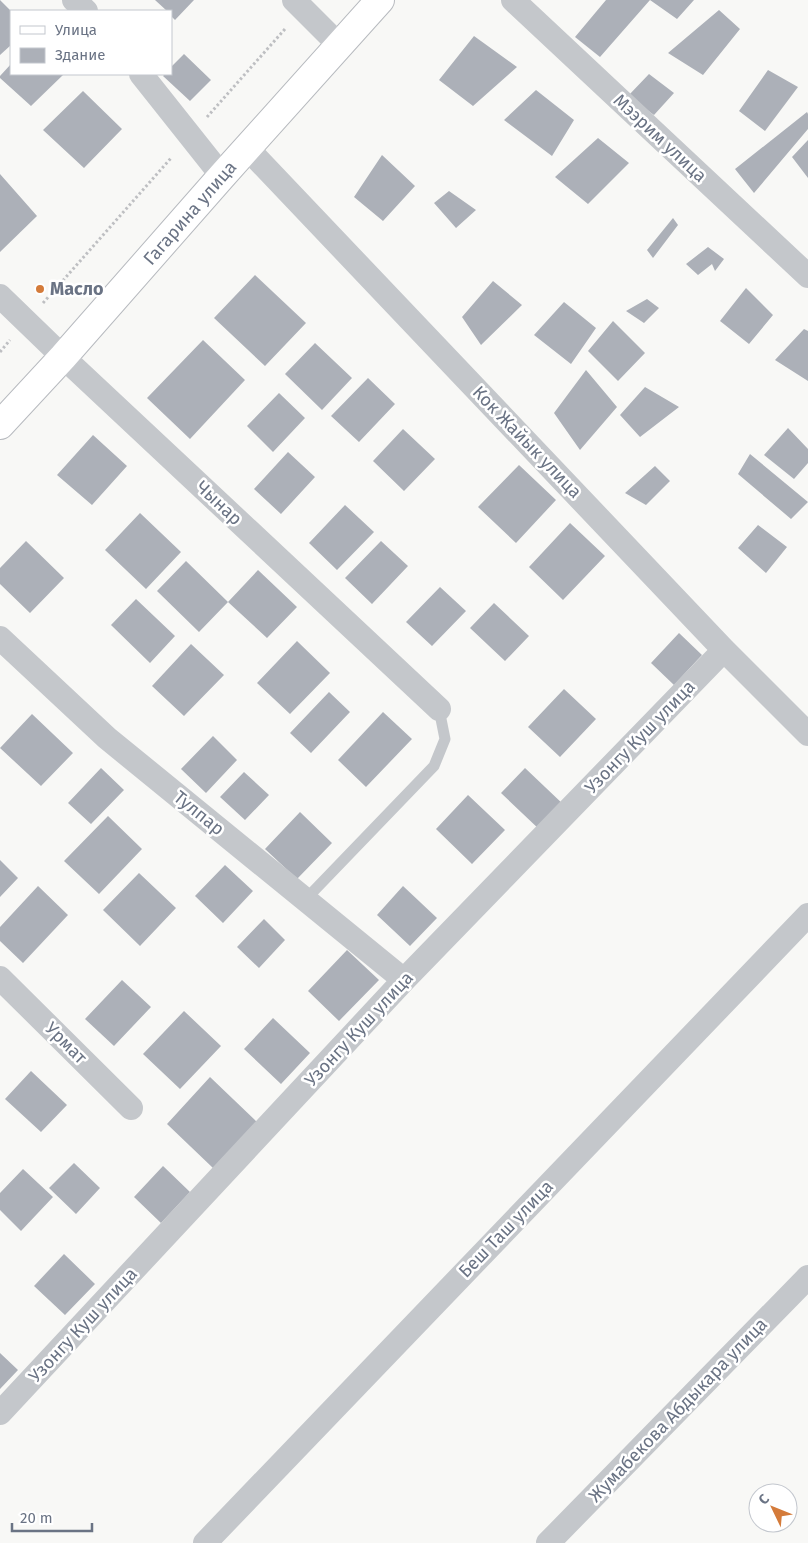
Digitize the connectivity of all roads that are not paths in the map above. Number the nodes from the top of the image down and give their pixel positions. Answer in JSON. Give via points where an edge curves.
{"nodes":[{"id":1,"x":74,"y":0,"type":"edge"},
{"id":2,"x":294,"y":0,"type":"edge"},
{"id":3,"x":380,"y":0,"type":"edge"},
{"id":4,"x":513,"y":0,"type":"edge"},
{"id":5,"x":85,"y":10,"type":"edge"},
{"id":6,"x":340,"y":46,"type":"junction"},
{"id":7,"x":142,"y":75,"type":"edge"},
{"id":8,"x":247,"y":148,"type":"junction"},
{"id":9,"x":222,"y":176,"type":"junction"},
{"id":10,"x":808,"y":276,"type":"edge"},
{"id":11,"x":0,"y":296,"type":"edge"},
{"id":12,"x":64,"y":357,"type":"junction"},
{"id":13,"x":0,"y":425,"type":"edge"},
{"id":14,"x":0,"y":638,"type":"edge"},
{"id":15,"x":724,"y":650,"type":"junction"},
{"id":16,"x":439,"y":710,"type":"joint"},
{"id":17,"x":808,"y":734,"type":"edge"},
{"id":18,"x":305,"y":900,"type":"junction"},
{"id":19,"x":808,"y":915,"type":"edge"},
{"id":20,"x":0,"y":978,"type":"edge"},
{"id":21,"x":404,"y":980,"type":"junction"},
{"id":22,"x":131,"y":1108,"type":"dead end"},
{"id":23,"x":808,"y":1277,"type":"edge"},
{"id":24,"x":0,"y":1413,"type":"edge"},
{"id":25,"x":205,"y":1543,"type":"edge"},
{"id":26,"x":548,"y":1543,"type":"edge"}],
"edges":[{"from":1,"to":5,"type":"street"},
{"from":2,"to":6,"type":"street"},
{"from":3,"to":6,"type":"main road","name":"Гагарина улица"},
{"from":4,"to":10,"type":"street","name":"Мээрим улица"},
{"from":6,"to":8,"type":"main road","name":"Гагарина улица"},
{"from":7,"to":9,"type":"street"},
{"from":8,"to":9,"type":"main road","name":"Гагарина улица"},
{"from":8,"to":15,"type":"street","name":"Кок Жайык улица"},
{"from":9,"to":12,"type":"main road","name":"Гагарина улица"},
{"from":11,"to":12,"type":"street","name":"Чынар"},
{"from":12,"to":13,"type":"main road","name":"Гагарина улица"},
{"from":12,"to":16,"type":"street","name":"Чынар"},
{"from":14,"to":18,"type":"street","name":"Тулпар","via":[[107,738]]},
{"from":15,"to":17,"type":"street","name":"Кок Жайык улица"},
{"from":15,"to":21,"type":"street","name":"Узонгу Куш улица"},
{"from":16,"to":18,"type":"lane","via":[[445,740],[434,766]]},
{"from":18,"to":21,"type":"street","name":"Тулпар"},
{"from":19,"to":25,"type":"street","name":"Беш Таш улица"},
{"from":20,"to":22,"type":"street","name":"Урмат"},
{"from":21,"to":24,"type":"street","name":"Узонгу Куш улица"},
{"from":23,"to":26,"type":"street","name":"Жумабекова Абдыкара улица"}]}
